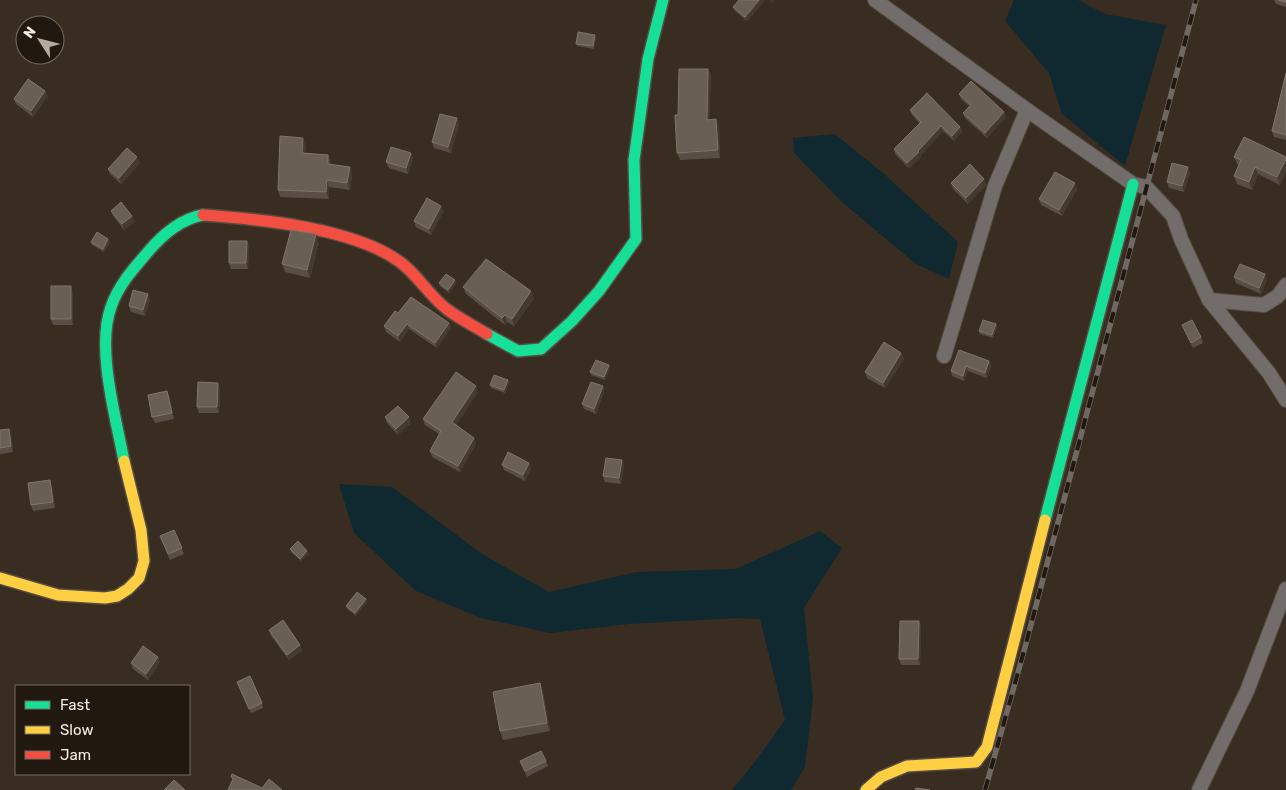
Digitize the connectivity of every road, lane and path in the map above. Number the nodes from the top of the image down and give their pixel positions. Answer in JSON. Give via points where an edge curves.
{"nodes":[{"id":1,"x":663,"y":0,"type":"edge"},
{"id":2,"x":875,"y":0,"type":"edge"},
{"id":3,"x":1027,"y":110,"type":"junction"},
{"id":4,"x":1133,"y":184,"type":"junction"},
{"id":5,"x":1286,"y":285,"type":"edge"},
{"id":6,"x":1209,"y":300,"type":"junction"},
{"id":7,"x":944,"y":356,"type":"dead end"},
{"id":8,"x":1286,"y":400,"type":"edge"},
{"id":9,"x":0,"y":578,"type":"edge"},
{"id":10,"x":1286,"y":589,"type":"edge"},
{"id":11,"x":866,"y":790,"type":"edge"},
{"id":12,"x":1199,"y":790,"type":"edge"}],
"edges":[{"from":1,"to":9,"type":"street","via":[[648,60],[634,160],[636,238],[599,291],[541,350],[518,350],[447,310],[402,263],[384,251],[332,234],[277,223],[203,215],[191,217],[161,236],[125,279],[111,306],[105,330],[108,373],[141,530],[144,561],[139,578],[117,596],[105,598],[58,595]]},
{"from":2,"to":3,"type":"street"},
{"from":3,"to":4,"type":"street"},
{"from":3,"to":7,"type":"street","via":[[995,186]]},
{"from":4,"to":6,"type":"street","via":[[1146,187],[1173,216]]},
{"from":4,"to":11,"type":"street","via":[[987,746],[976,762],[907,766],[881,777]]},
{"from":5,"to":6,"type":"street","via":[[1278,296],[1264,305]]},
{"from":6,"to":8,"type":"street","via":[[1269,372]]},
{"from":10,"to":12,"type":"street","via":[[1247,691]]}]}
